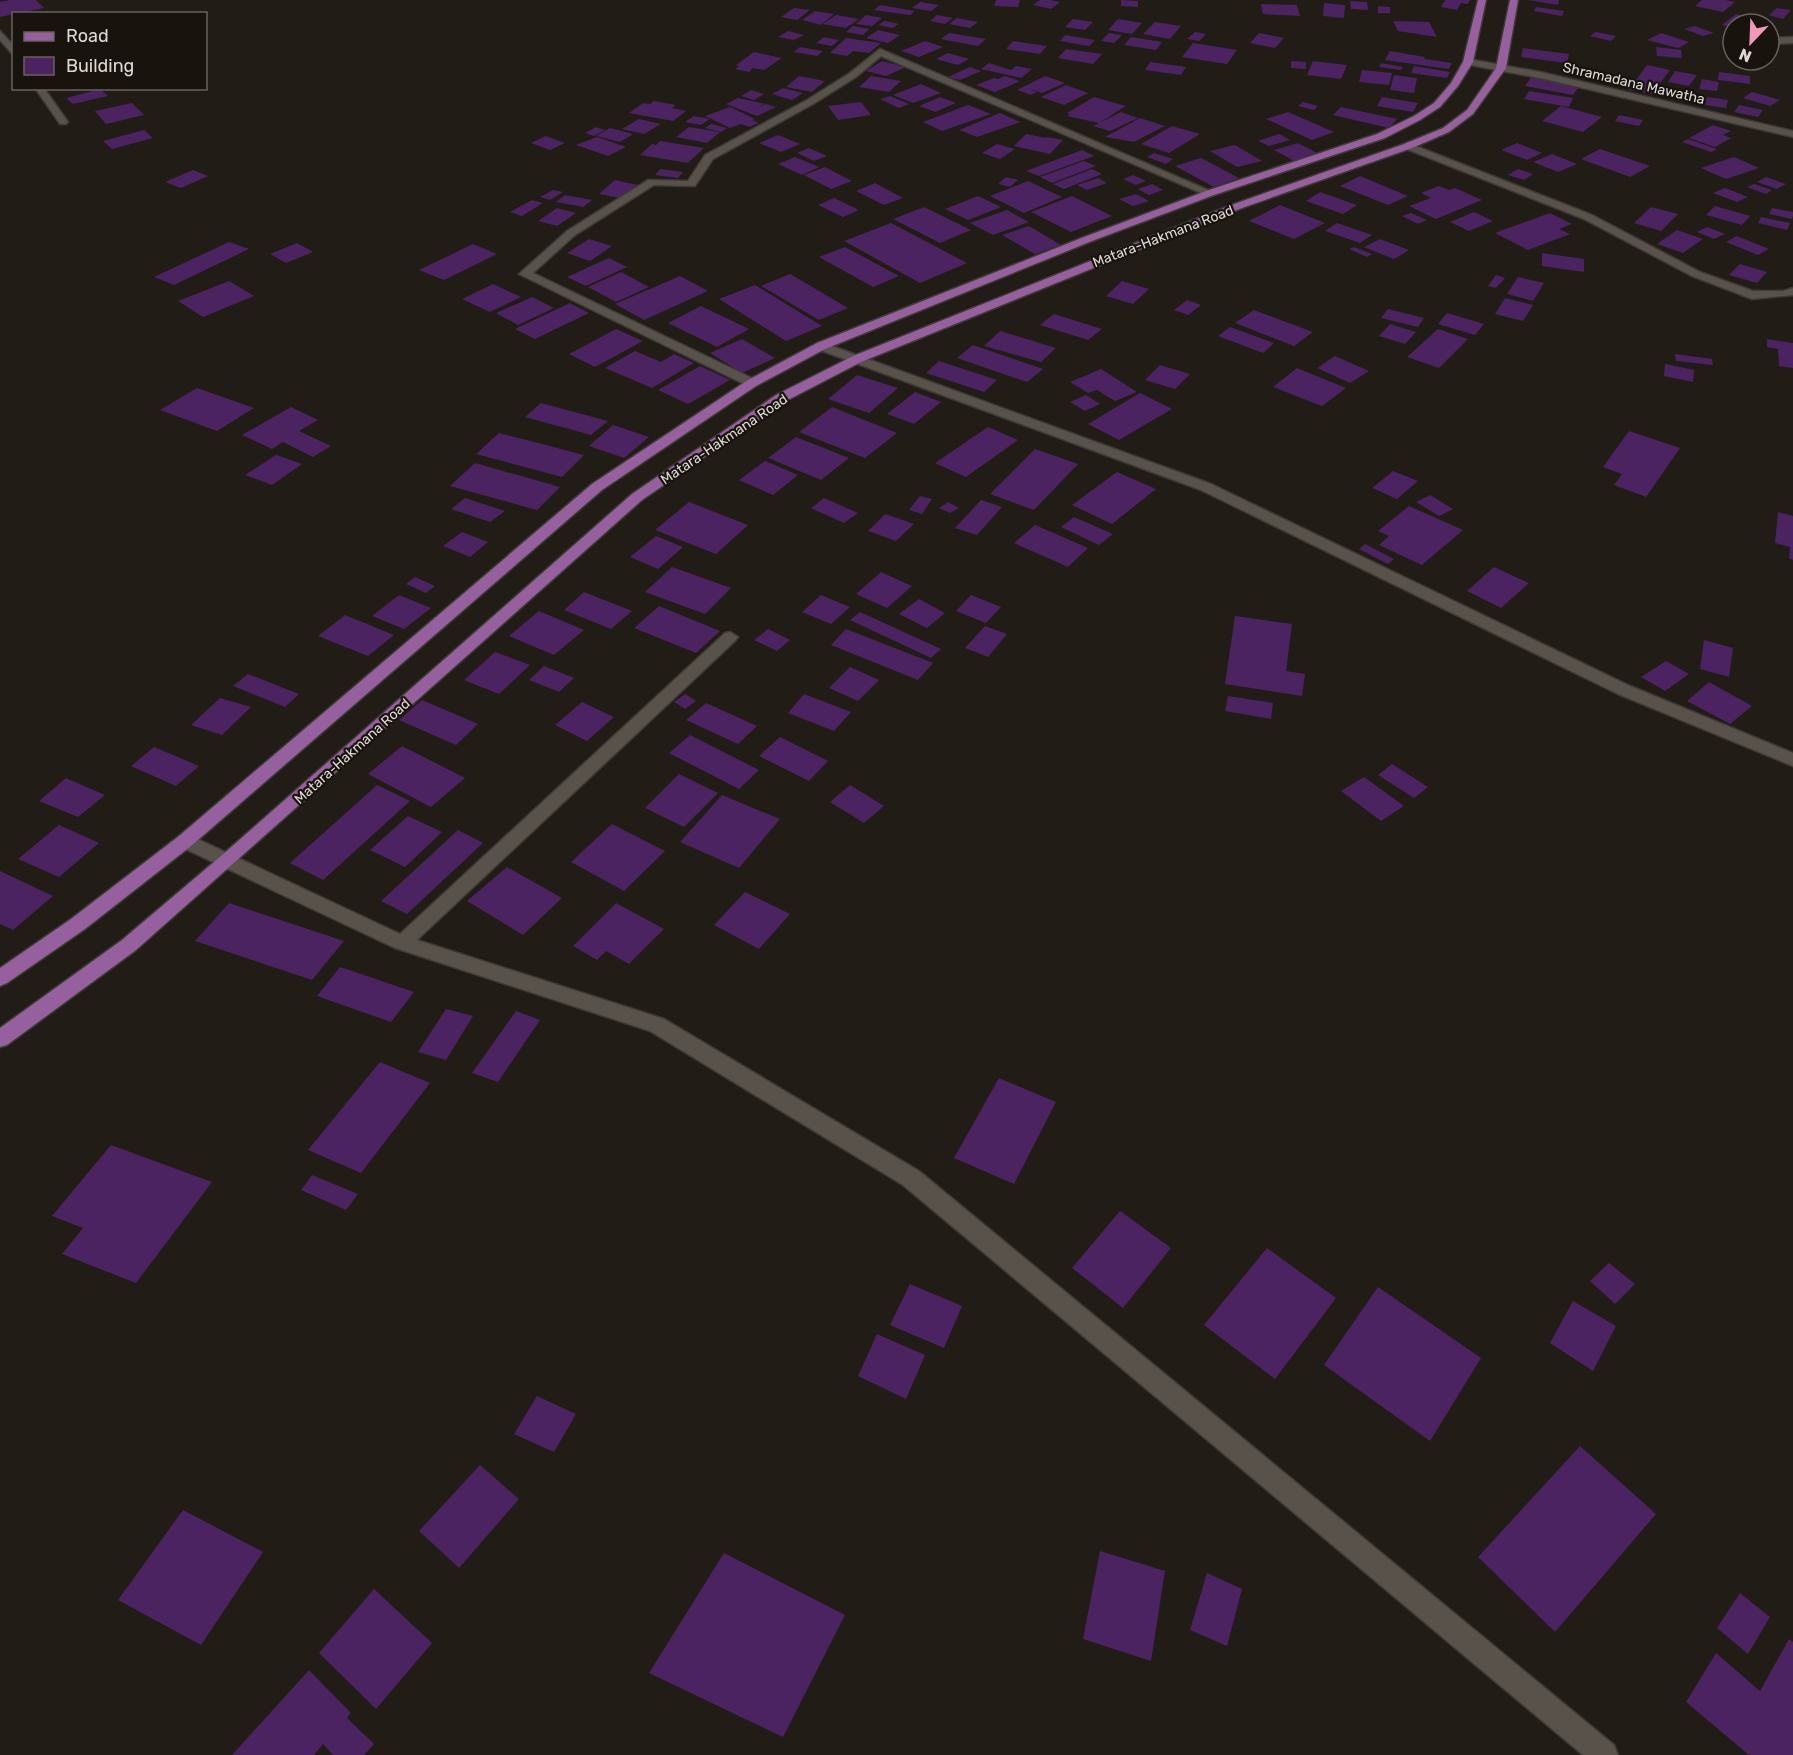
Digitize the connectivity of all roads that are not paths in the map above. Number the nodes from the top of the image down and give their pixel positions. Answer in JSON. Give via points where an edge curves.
{"nodes":[{"id":1,"x":1482,"y":0,"type":"edge"},
{"id":2,"x":1514,"y":0,"type":"edge"},
{"id":3,"x":0,"y":34,"type":"edge"},
{"id":4,"x":12,"y":50,"type":"edge"},
{"id":5,"x":1468,"y":62,"type":"junction"},
{"id":6,"x":1501,"y":68,"type":"junction"},
{"id":7,"x":40,"y":90,"type":"edge"},
{"id":8,"x":63,"y":122,"type":"dead end"},
{"id":9,"x":1793,"y":134,"type":"edge"},
{"id":10,"x":1408,"y":146,"type":"junction"},
{"id":11,"x":1210,"y":192,"type":"junction"},
{"id":12,"x":1793,"y":291,"type":"edge"},
{"id":13,"x":821,"y":346,"type":"junction"},
{"id":14,"x":857,"y":359,"type":"junction"},
{"id":15,"x":752,"y":383,"type":"junction"},
{"id":16,"x":730,"y":637,"type":"dead end"},
{"id":17,"x":1793,"y":760,"type":"edge"},
{"id":18,"x":185,"y":841,"type":"junction"},
{"id":19,"x":228,"y":861,"type":"junction"},
{"id":20,"x":402,"y":943,"type":"junction"},
{"id":21,"x":0,"y":978,"type":"edge"},
{"id":22,"x":0,"y":1039,"type":"edge"},
{"id":23,"x":1604,"y":1755,"type":"edge"}],
"edges":[{"from":1,"to":5,"type":"main road","name":"Matara-Hakmana Road"},
{"from":2,"to":6,"type":"main road","name":"Matara-Hakmana Road"},
{"from":3,"to":4,"type":"street"},
{"from":5,"to":6,"type":"street","name":"Shramadana Mawatha"},
{"from":5,"to":11,"type":"main road","name":"Matara-Hakmana Road","via":[[1437,105],[1390,132]]},
{"from":6,"to":9,"type":"street","name":"Shramadana Mawatha"},
{"from":6,"to":10,"type":"main road","name":"Matara-Hakmana Road","via":[[1470,112],[1446,130]]},
{"from":7,"to":8,"type":"street"},
{"from":10,"to":12,"type":"street","via":[[1588,217],[1696,274],[1752,295]]},
{"from":10,"to":14,"type":"main road","name":"Matara-Hakmana Road","via":[[1238,206]]},
{"from":11,"to":13,"type":"main road","name":"Matara-Hakmana Road"},
{"from":11,"to":15,"type":"street","via":[[880,52],[853,75],[810,102],[709,157],[691,184],[652,182],[571,233],[525,274]]},
{"from":13,"to":14,"type":"street"},
{"from":13,"to":15,"type":"main road","name":"Matara-Hakmana Road"},
{"from":14,"to":17,"type":"street","via":[[1206,487],[1624,690]]},
{"from":14,"to":19,"type":"main road","name":"Matara-Hakmana Road","via":[[781,398],[637,497]]},
{"from":15,"to":18,"type":"main road","name":"Matara-Hakmana Road","via":[[597,487]]},
{"from":16,"to":20,"type":"street"},
{"from":18,"to":19,"type":"street"},
{"from":18,"to":21,"type":"main road","name":"Matara-Hakmana Road","via":[[78,924]]},
{"from":19,"to":20,"type":"street"},
{"from":19,"to":22,"type":"main road","name":"Matara-Hakmana Road","via":[[129,945]]},
{"from":20,"to":23,"type":"street","via":[[657,1024],[911,1178]]}]}
